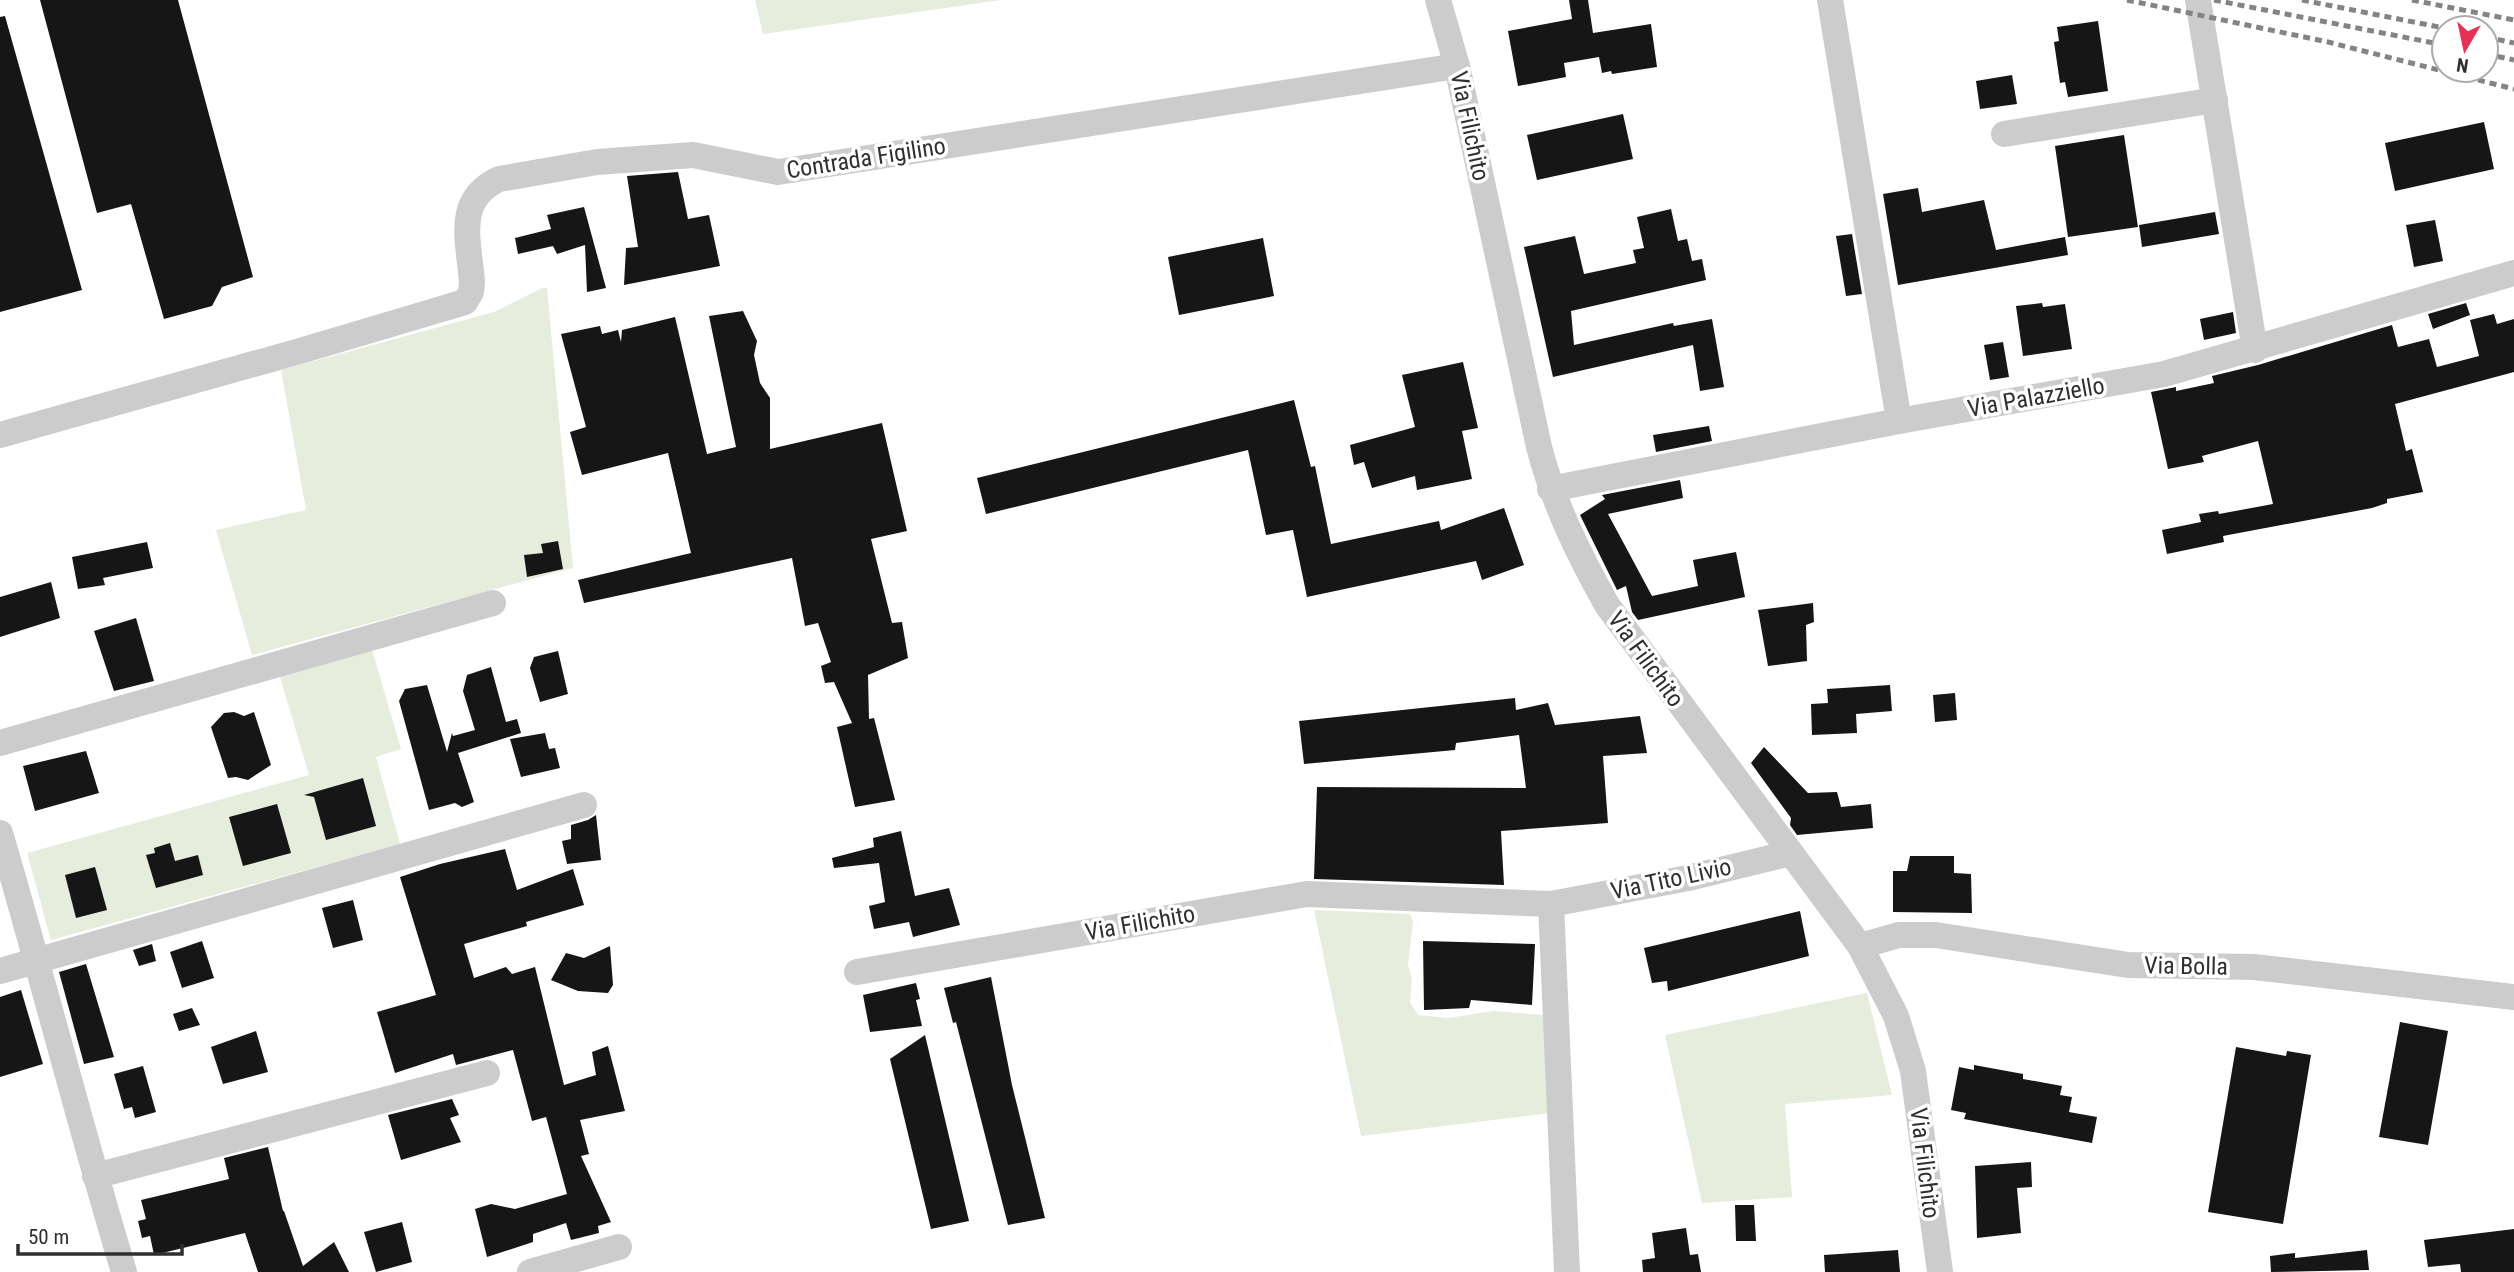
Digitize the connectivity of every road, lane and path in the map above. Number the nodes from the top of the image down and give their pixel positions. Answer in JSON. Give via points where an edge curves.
{"nodes":[{"id":1,"x":1438,"y":0,"type":"edge"},
{"id":2,"x":1830,"y":0,"type":"edge"},
{"id":3,"x":2198,"y":0,"type":"edge"},
{"id":4,"x":1457,"y":65,"type":"junction"},
{"id":5,"x":2215,"y":100,"type":"junction"},
{"id":6,"x":2004,"y":134,"type":"dead end"},
{"id":7,"x":2514,"y":274,"type":"edge"},
{"id":8,"x":2255,"y":350,"type":"junction"},
{"id":9,"x":1899,"y":421,"type":"junction"},
{"id":10,"x":0,"y":435,"type":"edge"},
{"id":11,"x":1550,"y":488,"type":"junction"},
{"id":12,"x":493,"y":603,"type":"dead end"},
{"id":13,"x":0,"y":743,"type":"edge"},
{"id":14,"x":584,"y":805,"type":"dead end"},
{"id":15,"x":0,"y":833,"type":"edge"},
{"id":16,"x":1791,"y":853,"type":"junction"},
{"id":17,"x":1551,"y":904,"type":"junction"},
{"id":18,"x":1860,"y":946,"type":"junction"},
{"id":19,"x":37,"y":960,"type":"junction"},
{"id":20,"x":0,"y":971,"type":"edge"},
{"id":21,"x":857,"y":972,"type":"dead end"},
{"id":22,"x":2514,"y":997,"type":"edge"},
{"id":23,"x":486,"y":1073,"type":"dead end"},
{"id":24,"x":95,"y":1176,"type":"junction"},
{"id":25,"x":619,"y":1247,"type":"dead end"},
{"id":26,"x":124,"y":1272,"type":"edge"},
{"id":27,"x":530,"y":1272,"type":"edge"},
{"id":28,"x":1567,"y":1272,"type":"edge"},
{"id":29,"x":1940,"y":1272,"type":"edge"}],
"edges":[{"from":1,"to":4,"type":"street","name":"Via Filichito"},
{"from":2,"to":9,"type":"street"},
{"from":3,"to":5,"type":"street"},
{"from":4,"to":10,"type":"street","name":"Contrada Figilino","via":[[778,172],[693,155],[597,162],[499,179],[475,195],[469,207],[472,282],[465,302]]},
{"from":4,"to":11,"type":"street","name":"Via Filichito"},
{"from":5,"to":6,"type":"street"},
{"from":5,"to":8,"type":"street"},
{"from":7,"to":8,"type":"street","name":"Via Palazziello"},
{"from":8,"to":9,"type":"street","name":"Via Palazziello","via":[[2164,374]]},
{"from":9,"to":11,"type":"street","name":"Via Palazziello"},
{"from":11,"to":16,"type":"street","name":"Via Filichito","via":[[1606,605]]},
{"from":12,"to":13,"type":"street"},
{"from":14,"to":19,"type":"street"},
{"from":15,"to":19,"type":"street"},
{"from":16,"to":17,"type":"street","name":"Via Tito Livio"},
{"from":16,"to":18,"type":"street","name":"Via Filichito"},
{"from":17,"to":21,"type":"street","name":"Via Filichito","via":[[1307,894]]},
{"from":17,"to":28,"type":"street"},
{"from":18,"to":22,"type":"street","name":"Via Bolla","via":[[1899,935],[1936,935],[2128,965],[2254,967]]},
{"from":18,"to":29,"type":"street","name":"Via Filichito","via":[[1896,1016],[1913,1071]]},
{"from":19,"to":20,"type":"street"},
{"from":19,"to":24,"type":"street"},
{"from":23,"to":24,"type":"street"},
{"from":24,"to":26,"type":"street"},
{"from":25,"to":27,"type":"street"}]}
